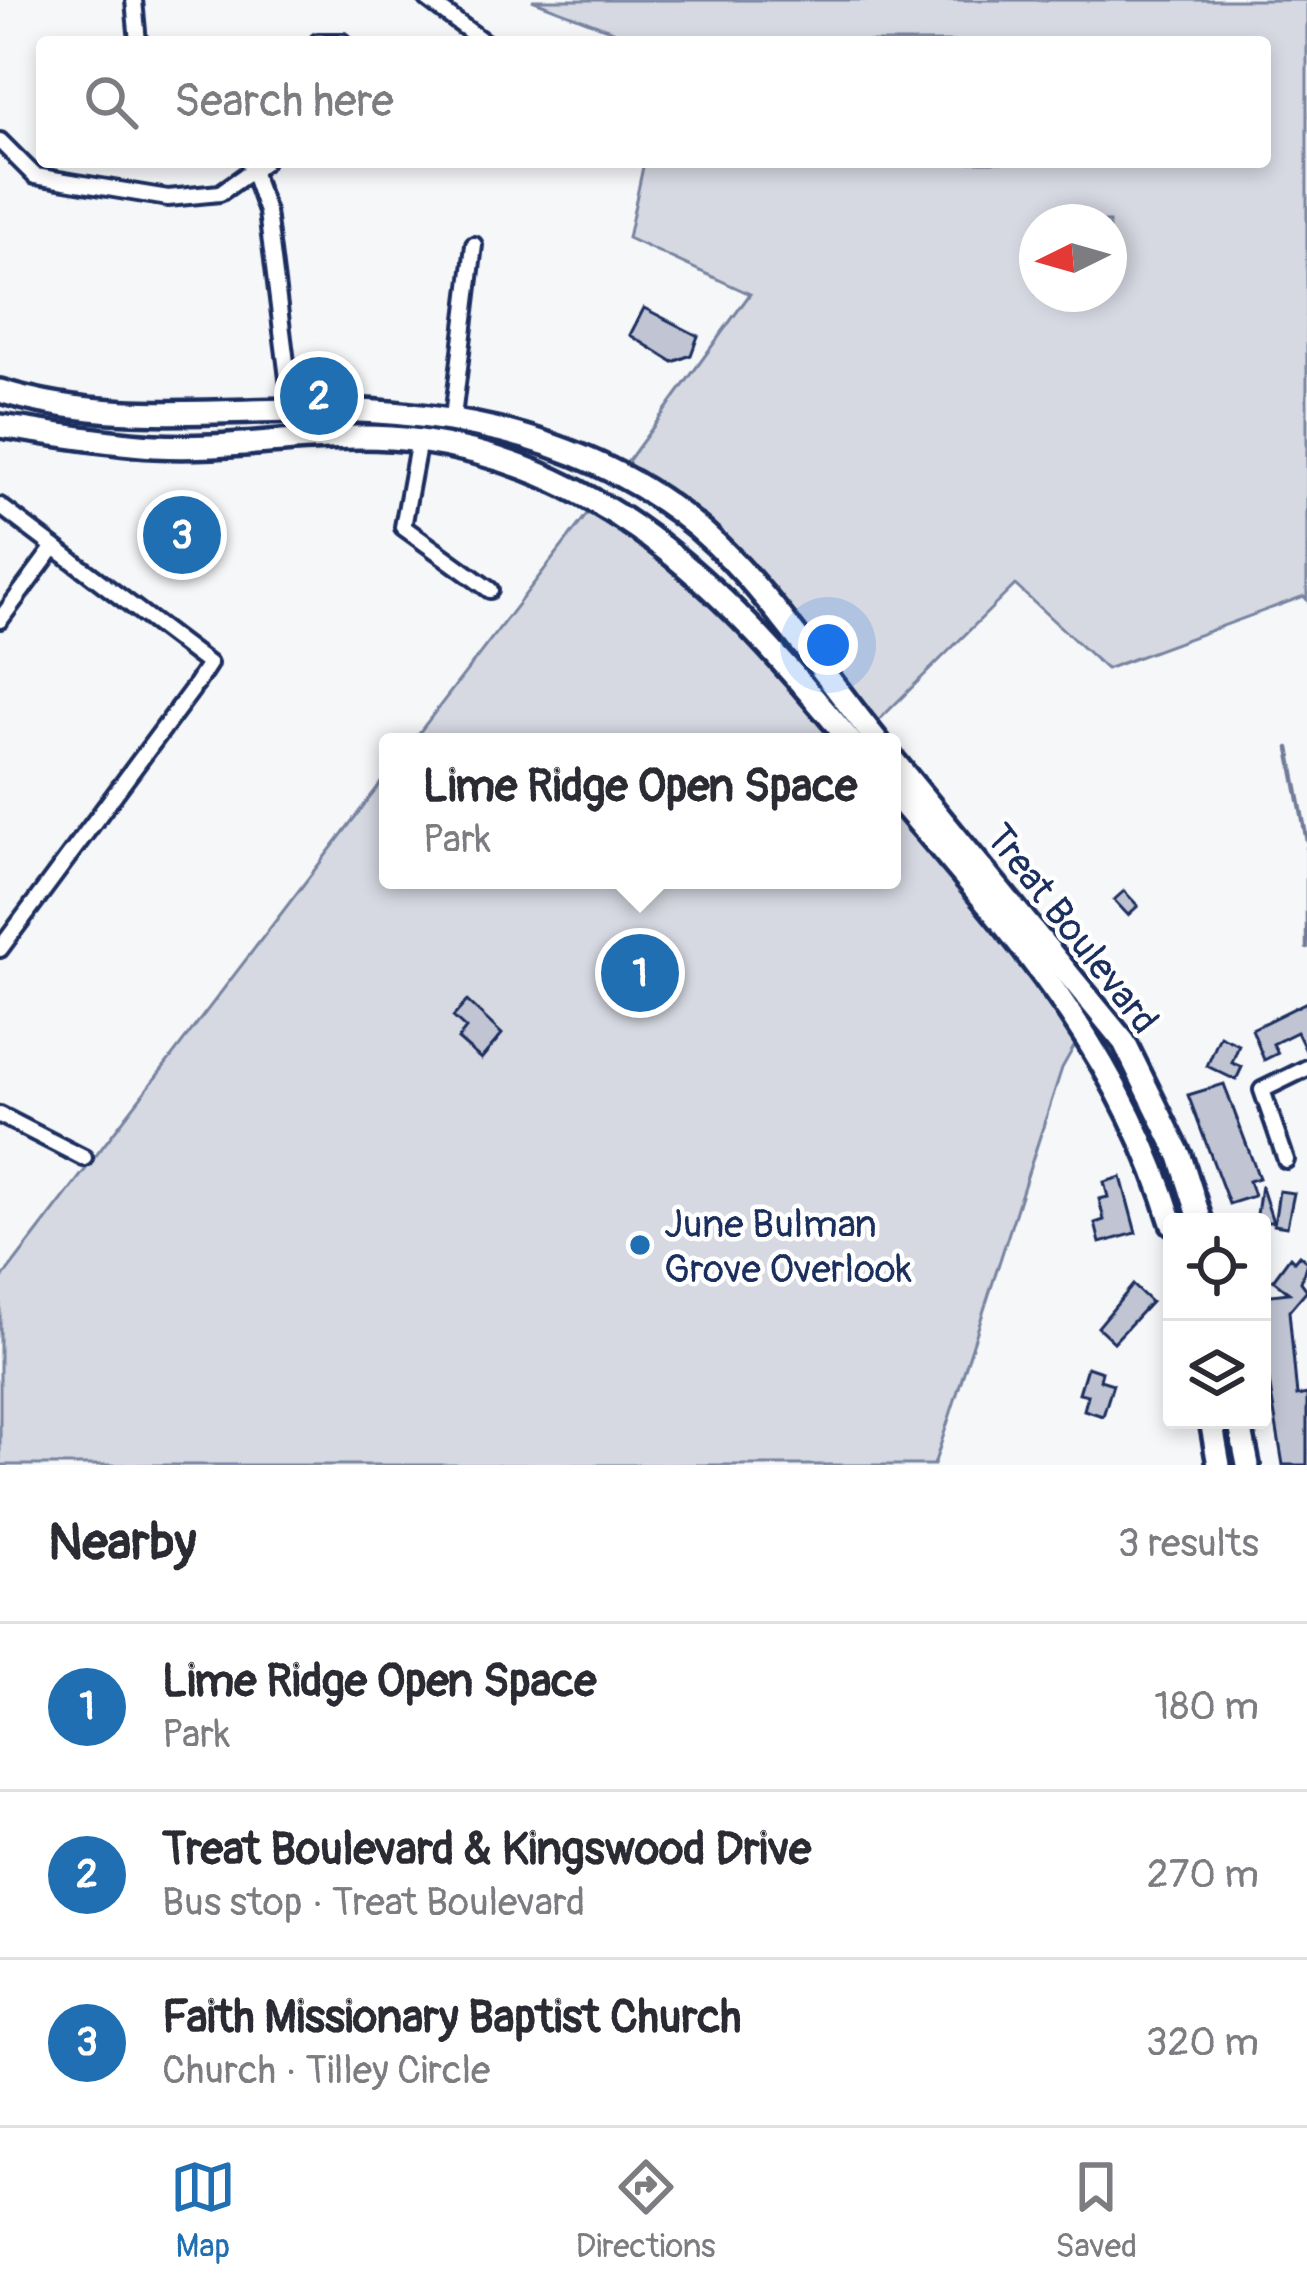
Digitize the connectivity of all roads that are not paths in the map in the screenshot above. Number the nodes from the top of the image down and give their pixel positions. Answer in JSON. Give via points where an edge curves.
{"nodes":[{"id":1,"x":134,"y":0,"type":"edge"},
{"id":2,"x":428,"y":0,"type":"edge"},
{"id":3,"x":137,"y":36,"type":"edge"},
{"id":4,"x":476,"y":36,"type":"edge"},
{"id":5,"x":0,"y":141,"type":"edge"},
{"id":6,"x":251,"y":168,"type":"edge"},
{"id":7,"x":257,"y":168,"type":"edge"},
{"id":8,"x":474,"y":244,"type":"dead end"},
{"id":9,"x":3,"y":392,"type":"edge"},
{"id":10,"x":292,"y":410,"type":"junction"},
{"id":11,"x":452,"y":417,"type":"junction"},
{"id":12,"x":0,"y":423,"type":"edge"},
{"id":13,"x":415,"y":440,"type":"junction"},
{"id":14,"x":184,"y":445,"type":"junction"},
{"id":15,"x":0,"y":506,"type":"edge"},
{"id":16,"x":55,"y":547,"type":"junction"},
{"id":17,"x":490,"y":590,"type":"dead end"},
{"id":18,"x":0,"y":620,"type":"edge"},
{"id":19,"x":843,"y":733,"type":"edge"},
{"id":20,"x":871,"y":733,"type":"edge"},
{"id":21,"x":901,"y":770,"type":"edge"},
{"id":22,"x":901,"y":801,"type":"edge"},
{"id":23,"x":0,"y":949,"type":"edge"},
{"id":24,"x":1307,"y":1068,"type":"edge"},
{"id":25,"x":0,"y":1115,"type":"edge"},
{"id":26,"x":84,"y":1158,"type":"dead end"},
{"id":27,"x":1286,"y":1160,"type":"dead end"},
{"id":28,"x":1169,"y":1213,"type":"edge"},
{"id":29,"x":1198,"y":1213,"type":"edge"},
{"id":30,"x":1213,"y":1429,"type":"edge"},
{"id":31,"x":1241,"y":1429,"type":"edge"},
{"id":32,"x":1219,"y":1465,"type":"edge"},
{"id":33,"x":1248,"y":1465,"type":"edge"}],
"edges":[{"from":1,"to":3,"type":"street"},
{"from":2,"to":4,"type":"street"},
{"from":5,"to":6,"type":"street","via":[[35,176],[168,198],[220,193]]},
{"from":7,"to":10,"type":"street"},
{"from":8,"to":11,"type":"street"},
{"from":9,"to":10,"type":"main road","via":[[163,416]]},
{"from":9,"to":12,"type":"street"},
{"from":10,"to":11,"type":"main road"},
{"from":10,"to":13,"type":"main road","via":[[299,420],[371,424]]},
{"from":10,"to":14,"type":"main road","via":[[269,428],[212,431]]},
{"from":11,"to":20,"type":"main road","via":[[577,453],[716,543]]},
{"from":12,"to":14,"type":"main road"},
{"from":13,"to":14,"type":"main road"},
{"from":13,"to":17,"type":"street","via":[[403,527]]},
{"from":13,"to":19,"type":"main road","via":[[521,466],[644,528],[694,570]]},
{"from":15,"to":16,"type":"street"},
{"from":16,"to":18,"type":"street"},
{"from":16,"to":23,"type":"street","via":[[209,664]]},
{"from":21,"to":29,"type":"main road","name":"Treat Boulevard","via":[[1124,1042],[1180,1156]]},
{"from":22,"to":28,"type":"main road","name":"Treat Boulevard","via":[[1068,1002],[1153,1159]]},
{"from":24,"to":27,"type":"street","via":[[1262,1090]]},
{"from":25,"to":26,"type":"street"},
{"from":30,"to":32,"type":"main road"},
{"from":31,"to":33,"type":"main road"}]}
